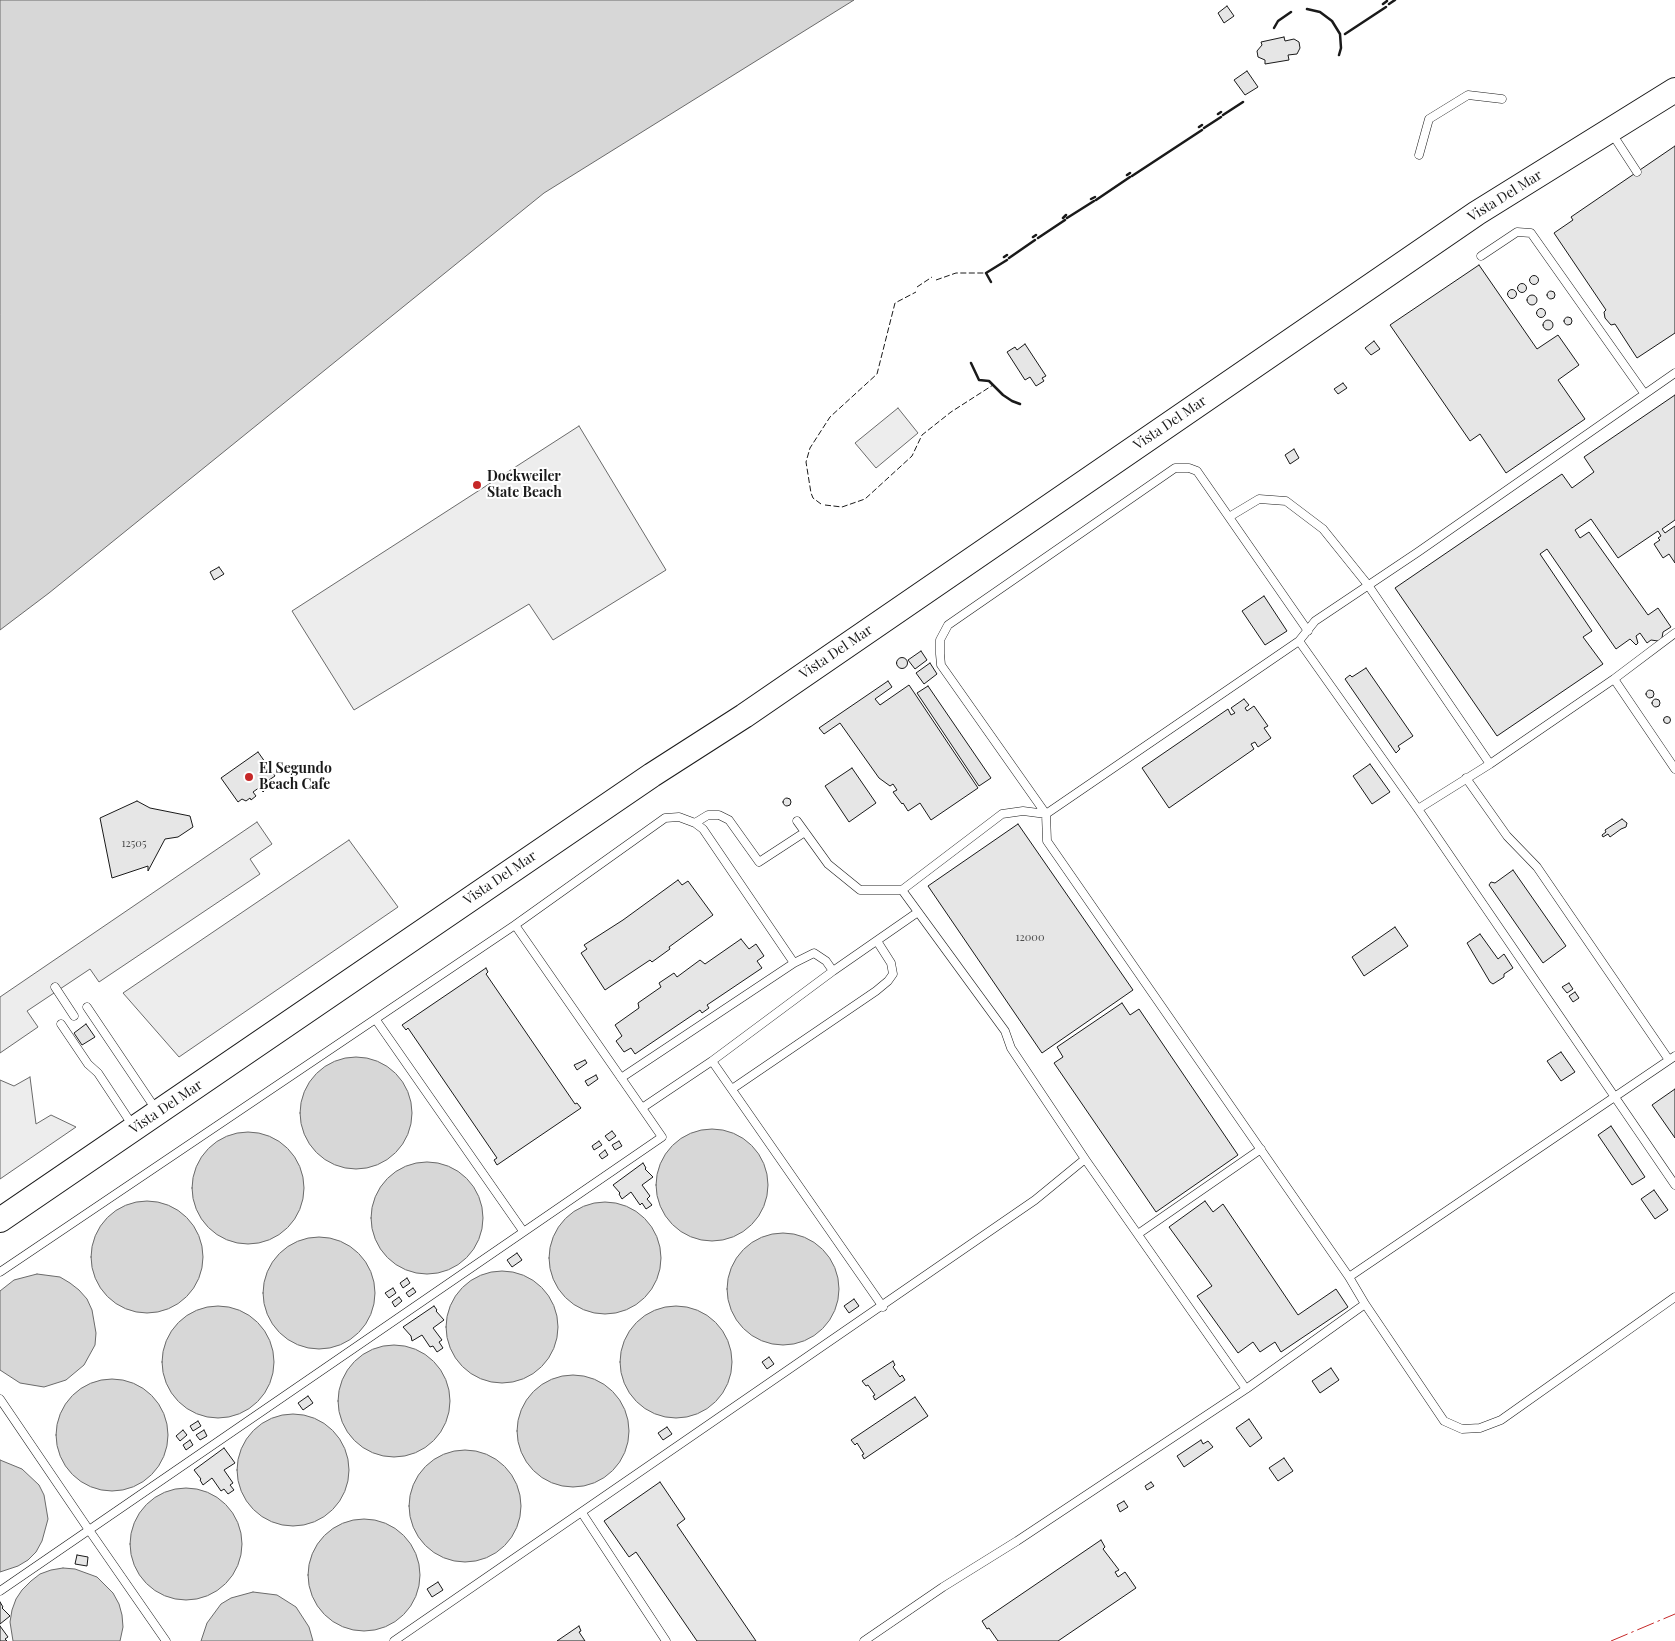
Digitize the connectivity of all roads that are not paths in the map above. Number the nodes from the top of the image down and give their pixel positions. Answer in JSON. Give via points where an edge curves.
{"nodes":[{"id":1,"x":1675,"y":90,"type":"edge"},
{"id":2,"x":1502,"y":99,"type":"dead end"},
{"id":3,"x":1610,"y":130,"type":"junction"},
{"id":4,"x":1419,"y":154,"type":"dead end"},
{"id":5,"x":1637,"y":172,"type":"dead end"},
{"id":6,"x":1481,"y":256,"type":"dead end"},
{"id":7,"x":1675,"y":372,"type":"edge"},
{"id":8,"x":1644,"y":393,"type":"junction"},
{"id":9,"x":1229,"y":517,"type":"junction"},
{"id":10,"x":1368,"y":585,"type":"junction"},
{"id":11,"x":1308,"y":631,"type":"junction"},
{"id":12,"x":1675,"y":633,"type":"edge"},
{"id":13,"x":1299,"y":641,"type":"junction"},
{"id":14,"x":1614,"y":679,"type":"junction"},
{"id":15,"x":1490,"y":764,"type":"junction"},
{"id":16,"x":1675,"y":769,"type":"edge"},
{"id":17,"x":1466,"y":778,"type":"junction"},
{"id":18,"x":1418,"y":809,"type":"junction"},
{"id":19,"x":1046,"y":814,"type":"junction"},
{"id":20,"x":797,"y":821,"type":"dead end"},
{"id":21,"x":695,"y":823,"type":"junction"},
{"id":22,"x":805,"y":832,"type":"junction"},
{"id":23,"x":902,"y":890,"type":"junction"},
{"id":24,"x":918,"y":912,"type":"junction"},
{"id":25,"x":515,"y":925,"type":"junction"},
{"id":26,"x":877,"y":940,"type":"junction"},
{"id":27,"x":794,"y":963,"type":"junction"},
{"id":28,"x":833,"y":971,"type":"junction"},
{"id":29,"x":54,"y":987,"type":"dead end"},
{"id":30,"x":87,"y":1007,"type":"dead end"},
{"id":31,"x":74,"y":1016,"type":"dead end"},
{"id":32,"x":376,"y":1020,"type":"junction"},
{"id":33,"x":61,"y":1024,"type":"dead end"},
{"id":34,"x":1672,"y":1058,"type":"edge"},
{"id":35,"x":712,"y":1061,"type":"junction"},
{"id":36,"x":621,"y":1078,"type":"junction"},
{"id":37,"x":732,"y":1089,"type":"junction"},
{"id":38,"x":1614,"y":1096,"type":"junction"},
{"id":39,"x":642,"y":1108,"type":"junction"},
{"id":40,"x":158,"y":1112,"type":"junction"},
{"id":41,"x":134,"y":1128,"type":"junction"},
{"id":42,"x":1261,"y":1149,"type":"junction"},
{"id":43,"x":1084,"y":1159,"type":"junction"},
{"id":44,"x":1675,"y":1186,"type":"edge"},
{"id":45,"x":0,"y":1220,"type":"edge"},
{"id":46,"x":523,"y":1231,"type":"junction"},
{"id":47,"x":1138,"y":1234,"type":"junction"},
{"id":48,"x":0,"y":1272,"type":"edge"},
{"id":49,"x":1349,"y":1277,"type":"junction"},
{"id":50,"x":1675,"y":1297,"type":"edge"},
{"id":51,"x":1365,"y":1304,"type":"junction"},
{"id":52,"x":882,"y":1307,"type":"junction"},
{"id":53,"x":1246,"y":1389,"type":"junction"},
{"id":54,"x":0,"y":1399,"type":"edge"},
{"id":55,"x":582,"y":1513,"type":"junction"},
{"id":56,"x":89,"y":1530,"type":"junction"},
{"id":57,"x":0,"y":1591,"type":"edge"},
{"id":58,"x":166,"y":1641,"type":"edge"},
{"id":59,"x":394,"y":1641,"type":"edge"},
{"id":60,"x":666,"y":1641,"type":"edge"},
{"id":61,"x":864,"y":1641,"type":"edge"}],
"edges":[{"from":1,"to":3,"type":"main road","name":"Vista Del Mar"},
{"from":2,"to":4,"type":"lane","via":[[1468,95],[1429,120]]},
{"from":3,"to":5,"type":"lane"},
{"from":3,"to":40,"type":"main road","name":"Vista Del Mar","via":[[1477,213],[744,716],[652,774]]},
{"from":6,"to":8,"type":"lane","via":[[1517,232],[1531,234]]},
{"from":7,"to":8,"type":"lane"},
{"from":8,"to":10,"type":"lane"},
{"from":9,"to":10,"type":"lane","via":[[1259,499],[1286,501],[1323,529]]},
{"from":9,"to":11,"type":"lane"},
{"from":9,"to":19,"type":"lane","via":[[1198,471],[1175,468],[948,625],[940,640],[941,665]]},
{"from":10,"to":11,"type":"lane","via":[[1315,621]]},
{"from":10,"to":15,"type":"lane"},
{"from":11,"to":13,"type":"lane"},
{"from":12,"to":14,"type":"lane"},
{"from":13,"to":18,"type":"lane"},
{"from":13,"to":19,"type":"lane"},
{"from":14,"to":15,"type":"lane"},
{"from":14,"to":16,"type":"lane"},
{"from":15,"to":17,"type":"lane"},
{"from":17,"to":18,"type":"lane"},
{"from":17,"to":34,"type":"lane","via":[[1507,836],[1537,867]]},
{"from":18,"to":38,"type":"lane"},
{"from":19,"to":23,"type":"lane","via":[[1023,811],[1002,814]]},
{"from":19,"to":42,"type":"lane","via":[[1047,841]]},
{"from":20,"to":22,"type":"lane"},
{"from":21,"to":22,"type":"lane","via":[[708,815],[719,814],[729,820],[759,862]]},
{"from":21,"to":25,"type":"lane","via":[[679,817],[664,818]]},
{"from":21,"to":27,"type":"lane","via":[[703,829]]},
{"from":22,"to":23,"type":"lane","via":[[828,864],[860,890]]},
{"from":23,"to":24,"type":"lane"},
{"from":24,"to":26,"type":"lane"},
{"from":24,"to":43,"type":"lane","via":[[1005,1031],[1011,1048]]},
{"from":25,"to":32,"type":"lane"},
{"from":25,"to":36,"type":"lane"},
{"from":26,"to":28,"type":"lane"},
{"from":26,"to":37,"type":"lane","via":[[891,963],[892,974],[888,981]]},
{"from":27,"to":28,"type":"lane","via":[[814,954],[826,961]]},
{"from":27,"to":36,"type":"lane"},
{"from":28,"to":35,"type":"lane"},
{"from":29,"to":31,"type":"lane"},
{"from":30,"to":40,"type":"lane"},
{"from":32,"to":46,"type":"lane"},
{"from":32,"to":48,"type":"lane"},
{"from":33,"to":41,"type":"lane"},
{"from":34,"to":38,"type":"lane"},
{"from":35,"to":37,"type":"lane"},
{"from":35,"to":39,"type":"lane"},
{"from":36,"to":39,"type":"lane"},
{"from":37,"to":52,"type":"lane"},
{"from":38,"to":44,"type":"lane"},
{"from":38,"to":49,"type":"lane"},
{"from":39,"to":46,"type":"lane","via":[[662,1137]]},
{"from":40,"to":41,"type":"main road","name":"Vista Del Mar"},
{"from":41,"to":45,"type":"main road","name":"Vista Del Mar"},
{"from":42,"to":47,"type":"lane"},
{"from":42,"to":49,"type":"lane"},
{"from":43,"to":47,"type":"lane"},
{"from":43,"to":52,"type":"lane","via":[[1035,1200]]},
{"from":46,"to":56,"type":"lane"},
{"from":47,"to":53,"type":"lane"},
{"from":49,"to":51,"type":"lane"},
{"from":50,"to":51,"type":"lane","via":[[1501,1420],[1480,1428],[1462,1429],[1444,1421]]},
{"from":51,"to":53,"type":"lane"},
{"from":52,"to":55,"type":"lane"},
{"from":53,"to":61,"type":"lane"},
{"from":54,"to":56,"type":"lane"},
{"from":55,"to":59,"type":"lane"},
{"from":55,"to":60,"type":"lane"},
{"from":56,"to":57,"type":"lane"},
{"from":56,"to":58,"type":"lane"}]}
